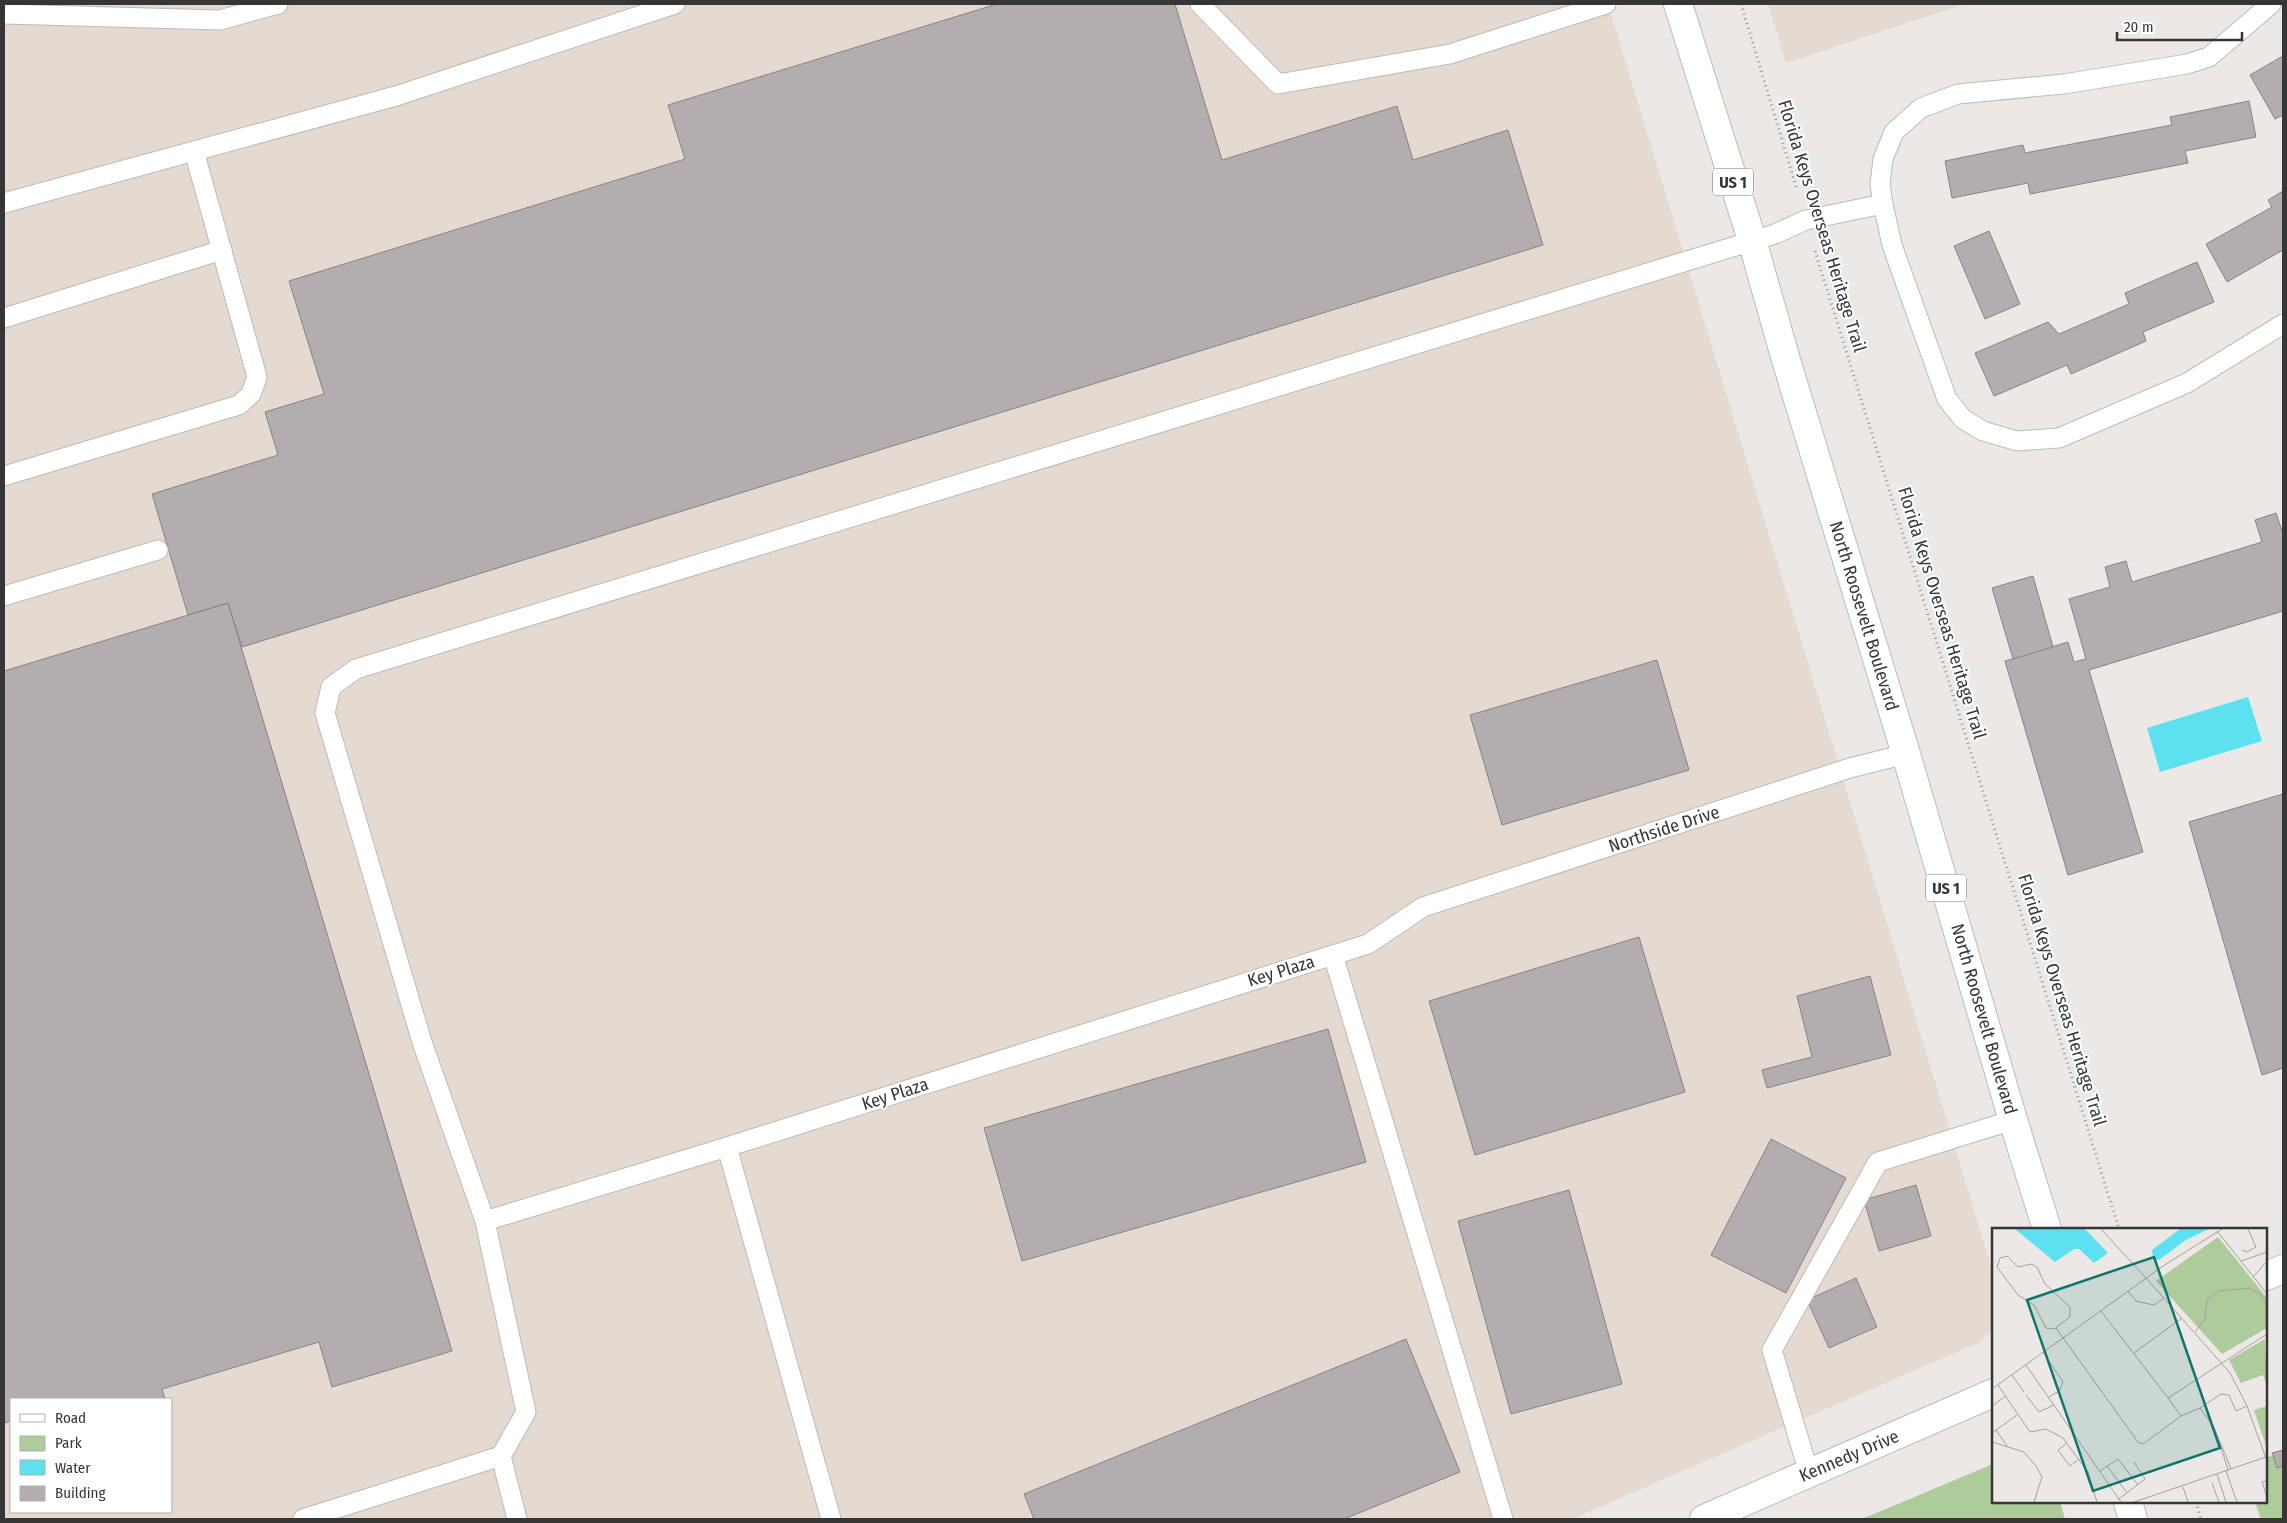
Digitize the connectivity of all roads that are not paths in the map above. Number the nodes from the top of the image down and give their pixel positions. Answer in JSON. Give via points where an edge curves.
{"nodes":[{"id":1,"x":278,"y":4,"type":"edge"},
{"id":2,"x":675,"y":4,"type":"edge"},
{"id":3,"x":1200,"y":4,"type":"edge"},
{"id":4,"x":1606,"y":4,"type":"edge"},
{"id":5,"x":1678,"y":4,"type":"edge"},
{"id":6,"x":2271,"y":4,"type":"edge"},
{"id":7,"x":4,"y":14,"type":"edge"},
{"id":8,"x":194,"y":151,"type":"junction"},
{"id":9,"x":4,"y":203,"type":"edge"},
{"id":10,"x":1883,"y":204,"type":"junction"},
{"id":11,"x":1752,"y":240,"type":"junction"},
{"id":12,"x":222,"y":250,"type":"junction"},
{"id":13,"x":4,"y":318,"type":"edge"},
{"id":14,"x":2283,"y":324,"type":"edge"},
{"id":15,"x":4,"y":476,"type":"edge"},
{"id":16,"x":158,"y":550,"type":"dead end"},
{"id":17,"x":4,"y":596,"type":"edge"},
{"id":18,"x":1906,"y":754,"type":"junction"},
{"id":19,"x":1423,"y":907,"type":"joint"},
{"id":20,"x":1333,"y":955,"type":"junction"},
{"id":21,"x":2013,"y":1120,"type":"junction"},
{"id":22,"x":727,"y":1147,"type":"junction"},
{"id":23,"x":485,"y":1221,"type":"junction"},
{"id":24,"x":2047,"y":1228,"type":"edge"},
{"id":25,"x":2283,"y":1269,"type":"edge"},
{"id":26,"x":2267,"y":1276,"type":"edge"},
{"id":27,"x":1992,"y":1394,"type":"edge"},
{"id":28,"x":501,"y":1456,"type":"junction"},
{"id":29,"x":1809,"y":1473,"type":"junction"},
{"id":30,"x":2128,"y":1503,"type":"edge"},
{"id":31,"x":303,"y":1519,"type":"edge"},
{"id":32,"x":517,"y":1519,"type":"edge"},
{"id":33,"x":831,"y":1519,"type":"edge"},
{"id":34,"x":1503,"y":1519,"type":"edge"},
{"id":35,"x":1704,"y":1519,"type":"edge"},
{"id":36,"x":2133,"y":1519,"type":"edge"}],
"edges":[{"from":1,"to":7,"type":"lane","via":[[220,20]]},
{"from":2,"to":8,"type":"lane","via":[[396,96]]},
{"from":3,"to":4,"type":"lane","via":[[1278,84],[1450,54]]},
{"from":5,"to":11,"type":"main road","name":"North Roosevelt Boulevard","number":"US 1"},
{"from":6,"to":10,"type":"lane","via":[[2209,57],[2187,64],[2064,84],[1958,94],[1921,108],[1894,132],[1883,159],[1880,184]]},
{"from":8,"to":9,"type":"lane"},
{"from":8,"to":12,"type":"lane"},
{"from":10,"to":11,"type":"lane","via":[[1806,220]]},
{"from":10,"to":14,"type":"lane","via":[[1892,245],[1947,399],[1963,419],[1983,432],[2018,441],[2059,438],[2187,383]]},
{"from":11,"to":18,"type":"main road","name":"North Roosevelt Boulevard","number":"US 1"},
{"from":11,"to":23,"type":"lane","via":[[356,669],[331,687],[325,714],[422,1042]]},
{"from":12,"to":13,"type":"lane"},
{"from":12,"to":15,"type":"lane","via":[[257,378],[251,394],[239,405]]},
{"from":16,"to":17,"type":"lane"},
{"from":18,"to":19,"type":"lane","name":"Northside Drive","via":[[1850,768]]},
{"from":18,"to":21,"type":"main road","name":"North Roosevelt Boulevard","number":"US 1"},
{"from":19,"to":20,"type":"lane","name":"Key Plaza","via":[[1368,944]]},
{"from":20,"to":22,"type":"lane","name":"Key Plaza"},
{"from":20,"to":34,"type":"lane"},
{"from":21,"to":24,"type":"main road","name":"North Roosevelt Boulevard","number":"US 1"},
{"from":21,"to":29,"type":"lane","via":[[1878,1162],[1772,1350]]},
{"from":22,"to":23,"type":"lane","name":"Key Plaza"},
{"from":22,"to":33,"type":"lane"},
{"from":23,"to":28,"type":"lane","via":[[526,1412]]},
{"from":25,"to":26,"type":"main road"},
{"from":27,"to":29,"type":"main road","name":"Kennedy Drive"},
{"from":28,"to":31,"type":"lane"},
{"from":28,"to":32,"type":"lane"},
{"from":29,"to":35,"type":"main road","name":"Kennedy Drive"},
{"from":30,"to":36,"type":"main road"}]}
